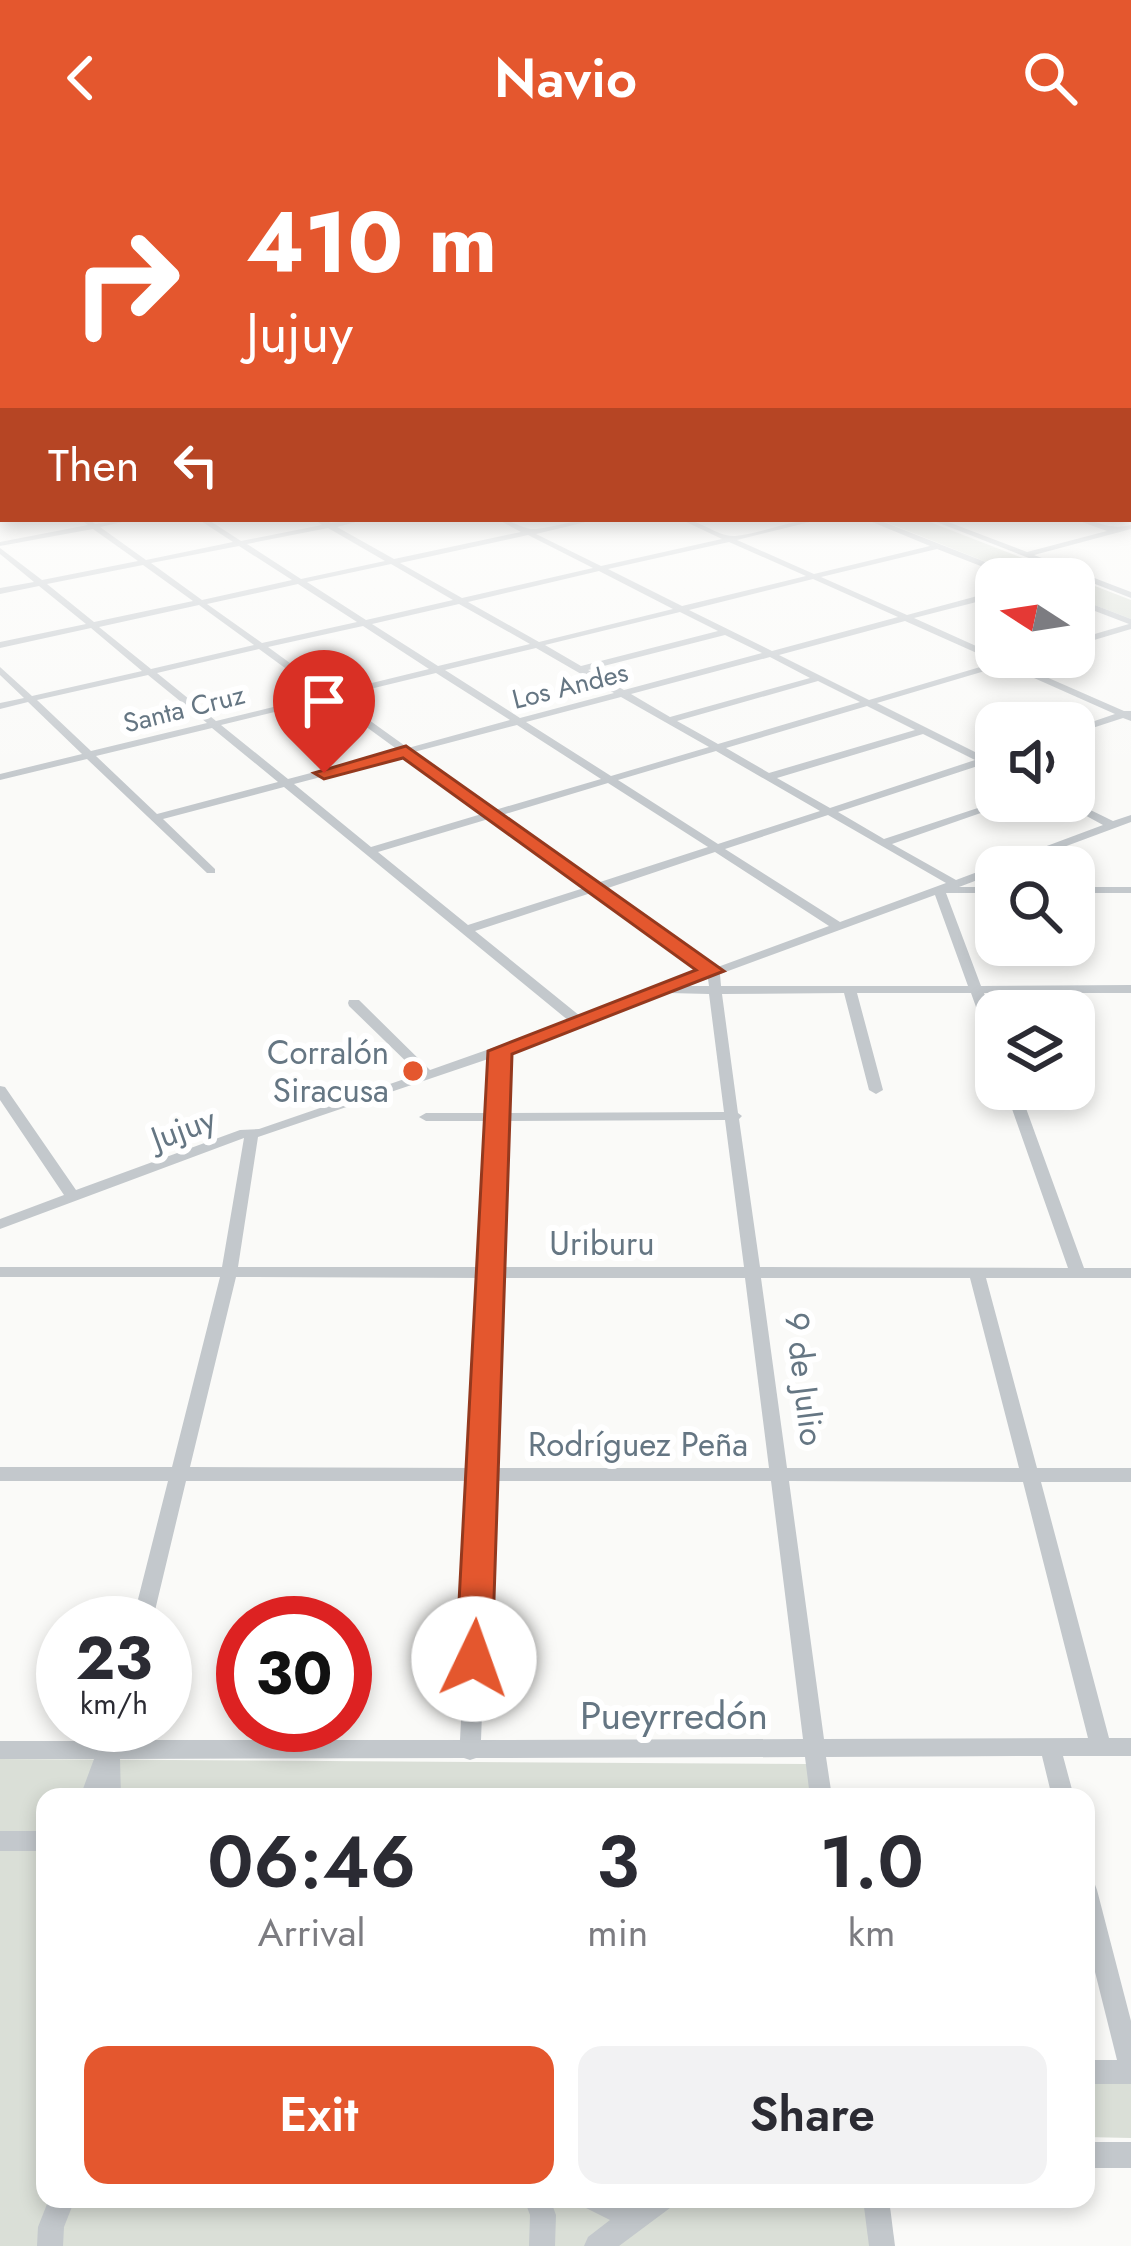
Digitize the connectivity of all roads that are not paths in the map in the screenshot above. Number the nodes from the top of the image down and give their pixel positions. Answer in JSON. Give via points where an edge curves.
{"nodes":[{"id":1,"x":47,"y":588,"type":"edge"},
{"id":2,"x":176,"y":588,"type":"edge"},
{"id":3,"x":268,"y":588,"type":"edge"},
{"id":4,"x":308,"y":588,"type":"edge"},
{"id":5,"x":438,"y":588,"type":"edge"},
{"id":6,"x":520,"y":588,"type":"edge"},
{"id":7,"x":637,"y":588,"type":"edge"},
{"id":8,"x":763,"y":588,"type":"edge"},
{"id":9,"x":833,"y":588,"type":"edge"},
{"id":10,"x":1131,"y":595,"type":"edge"},
{"id":11,"x":1095,"y":596,"type":"edge"},
{"id":12,"x":975,"y":599,"type":"edge"},
{"id":13,"x":462,"y":601,"type":"junction"},
{"id":14,"x":197,"y":603,"type":"junction"},
{"id":15,"x":1095,"y":607,"type":"edge"},
{"id":16,"x":680,"y":609,"type":"junction"},
{"id":17,"x":903,"y":618,"type":"junction"},
{"id":18,"x":364,"y":623,"type":"junction"},
{"id":19,"x":1131,"y":624,"type":"edge"},
{"id":20,"x":92,"y":625,"type":"junction"},
{"id":21,"x":725,"y":632,"type":"junction"},
{"id":22,"x":1095,"y":636,"type":"edge"},
{"id":23,"x":0,"y":645,"type":"edge"},
{"id":24,"x":537,"y":645,"type":"junction"},
{"id":25,"x":260,"y":646,"type":"junction"},
{"id":26,"x":975,"y":649,"type":"edge"},
{"id":27,"x":770,"y":654,"type":"junction"},
{"id":28,"x":580,"y":669,"type":"junction"},
{"id":29,"x":0,"y":670,"type":"edge"},
{"id":30,"x":436,"y":670,"type":"junction"},
{"id":31,"x":975,"y":671,"type":"edge"},
{"id":32,"x":149,"y":672,"type":"junction"},
{"id":33,"x":819,"y":678,"type":"junction"},
{"id":34,"x":1043,"y":678,"type":"edge"},
{"id":35,"x":623,"y":694,"type":"junction"},
{"id":36,"x":329,"y":696,"type":"junction"},
{"id":37,"x":29,"y":699,"type":"junction"},
{"id":38,"x":871,"y":703,"type":"junction"},
{"id":39,"x":0,"y":706,"type":"edge"},
{"id":40,"x":1129,"y":715,"type":"edge"},
{"id":41,"x":670,"y":720,"type":"junction"},
{"id":42,"x":516,"y":721,"type":"junction"},
{"id":43,"x":212,"y":724,"type":"junction"},
{"id":44,"x":1095,"y":725,"type":"edge"},
{"id":45,"x":923,"y":731,"type":"junction"},
{"id":46,"x":719,"y":746,"type":"junction"},
{"id":47,"x":406,"y":752,"type":"junction"},
{"id":48,"x":975,"y":754,"type":"edge"},
{"id":49,"x":87,"y":755,"type":"junction"},
{"id":50,"x":975,"y":766,"type":"edge"},
{"id":51,"x":771,"y":776,"type":"junction"},
{"id":52,"x":0,"y":777,"type":"edge"},
{"id":53,"x":612,"y":779,"type":"junction"},
{"id":54,"x":282,"y":784,"type":"junction"},
{"id":55,"x":828,"y":809,"type":"junction"},
{"id":56,"x":975,"y":813,"type":"edge"},
{"id":57,"x":495,"y":814,"type":"junction"},
{"id":58,"x":1095,"y":816,"type":"edge"},
{"id":59,"x":155,"y":818,"type":"junction"},
{"id":60,"x":1131,"y":818,"type":"edge"},
{"id":61,"x":1112,"y":825,"type":"junction"},
{"id":62,"x":886,"y":842,"type":"junction"},
{"id":63,"x":1056,"y":846,"type":"edge"},
{"id":64,"x":714,"y":847,"type":"junction"},
{"id":65,"x":369,"y":851,"type":"junction"},
{"id":66,"x":211,"y":871,"type":"dead end"},
{"id":67,"x":975,"y":877,"type":"edge"},
{"id":68,"x":955,"y":884,"type":"junction"},
{"id":69,"x":595,"y":885,"type":"junction"},
{"id":70,"x":939,"y":890,"type":"junction"},
{"id":71,"x":975,"y":890,"type":"edge"},
{"id":72,"x":1095,"y":890,"type":"edge"},
{"id":73,"x":1131,"y":890,"type":"edge"},
{"id":74,"x":838,"y":926,"type":"junction"},
{"id":75,"x":469,"y":929,"type":"junction"},
{"id":76,"x":715,"y":980,"type":"junction"},
{"id":77,"x":849,"y":989,"type":"junction"},
{"id":78,"x":977,"y":989,"type":"junction"},
{"id":79,"x":1131,"y":989,"type":"edge"},
{"id":80,"x":354,"y":1003,"type":"dead end"},
{"id":81,"x":578,"y":1021,"type":"junction"},
{"id":82,"x":500,"y":1051,"type":"junction"},
{"id":83,"x":428,"y":1075,"type":"junction"},
{"id":84,"x":0,"y":1090,"type":"edge"},
{"id":85,"x":876,"y":1090,"type":"dead end"},
{"id":86,"x":1020,"y":1110,"type":"edge"},
{"id":87,"x":497,"y":1115,"type":"junction"},
{"id":88,"x":735,"y":1116,"type":"junction"},
{"id":89,"x":426,"y":1118,"type":"dead end"},
{"id":90,"x":252,"y":1133,"type":"junction"},
{"id":91,"x":73,"y":1197,"type":"junction"},
{"id":92,"x":0,"y":1224,"type":"edge"},
{"id":93,"x":0,"y":1273,"type":"edge"},
{"id":94,"x":229,"y":1273,"type":"junction"},
{"id":95,"x":492,"y":1273,"type":"junction"},
{"id":96,"x":754,"y":1273,"type":"junction"},
{"id":97,"x":977,"y":1273,"type":"junction"},
{"id":98,"x":1078,"y":1273,"type":"junction"},
{"id":99,"x":1131,"y":1273,"type":"edge"},
{"id":100,"x":0,"y":1474,"type":"edge"},
{"id":101,"x":179,"y":1474,"type":"junction"},
{"id":102,"x":483,"y":1474,"type":"junction"},
{"id":103,"x":781,"y":1474,"type":"junction"},
{"id":104,"x":1030,"y":1474,"type":"junction"},
{"id":105,"x":1131,"y":1474,"type":"edge"},
{"id":106,"x":149,"y":1596,"type":"edge"},
{"id":107,"x":1050,"y":1746,"type":"junction"},
{"id":108,"x":1101,"y":1747,"type":"junction"},
{"id":109,"x":1131,"y":1747,"type":"edge"},
{"id":110,"x":0,"y":1750,"type":"edge"},
{"id":111,"x":36,"y":1750,"type":"edge"},
{"id":112,"x":192,"y":1750,"type":"edge"},
{"id":113,"x":470,"y":1751,"type":"junction"},
{"id":114,"x":815,"y":1751,"type":"junction"},
{"id":115,"x":109,"y":1752,"type":"edge"},
{"id":116,"x":110,"y":1752,"type":"edge"},
{"id":117,"x":95,"y":1788,"type":"edge"},
{"id":118,"x":110,"y":1788,"type":"edge"},
{"id":119,"x":820,"y":1788,"type":"edge"},
{"id":120,"x":1061,"y":1788,"type":"edge"},
{"id":121,"x":0,"y":1841,"type":"edge"},
{"id":122,"x":36,"y":1841,"type":"edge"},
{"id":123,"x":1095,"y":1926,"type":"edge"},
{"id":124,"x":1131,"y":2071,"type":"edge"},
{"id":125,"x":1095,"y":2072,"type":"edge"},
{"id":126,"x":1095,"y":2155,"type":"edge"},
{"id":127,"x":1131,"y":2155,"type":"edge"},
{"id":128,"x":58,"y":2208,"type":"edge"},
{"id":129,"x":540,"y":2208,"type":"edge"},
{"id":130,"x":649,"y":2208,"type":"edge"},
{"id":131,"x":877,"y":2208,"type":"edge"},
{"id":132,"x":50,"y":2246,"type":"edge"},
{"id":133,"x":542,"y":2246,"type":"edge"},
{"id":134,"x":597,"y":2246,"type":"edge"},
{"id":135,"x":882,"y":2246,"type":"edge"}],
"edges":[{"from":1,"to":20,"type":"street"},
{"from":2,"to":14,"type":"street"},
{"from":3,"to":14,"type":"street"},
{"from":4,"to":18,"type":"street"},
{"from":5,"to":13,"type":"street"},
{"from":6,"to":13,"type":"street"},
{"from":7,"to":16,"type":"street"},
{"from":8,"to":16,"type":"street","name":"Santa Cruz"},
{"from":9,"to":17,"type":"street"},
{"from":10,"to":11,"type":"street"},
{"from":12,"to":17,"type":"street","name":"Los Andes"},
{"from":13,"to":18,"type":"street"},
{"from":13,"to":24,"type":"street"},
{"from":14,"to":20,"type":"street"},
{"from":14,"to":25,"type":"street"},
{"from":15,"to":19,"type":"street"},
{"from":16,"to":21,"type":"street"},
{"from":16,"to":24,"type":"street","name":"Santa Cruz"},
{"from":17,"to":26,"type":"street"},
{"from":17,"to":27,"type":"street","name":"Los Andes"},
{"from":18,"to":25,"type":"street"},
{"from":18,"to":30,"type":"street"},
{"from":19,"to":22,"type":"street"},
{"from":20,"to":23,"type":"street"},
{"from":20,"to":32,"type":"street"},
{"from":21,"to":27,"type":"street"},
{"from":21,"to":28,"type":"street"},
{"from":24,"to":28,"type":"street"},
{"from":24,"to":30,"type":"street","name":"Santa Cruz"},
{"from":25,"to":32,"type":"street"},
{"from":25,"to":36,"type":"street"},
{"from":27,"to":33,"type":"street"},
{"from":27,"to":35,"type":"street","name":"Los Andes"},
{"from":28,"to":35,"type":"street"},
{"from":29,"to":37,"type":"street"},
{"from":30,"to":36,"type":"street","name":"Santa Cruz"},
{"from":30,"to":42,"type":"street"},
{"from":31,"to":38,"type":"street"},
{"from":32,"to":37,"type":"street"},
{"from":32,"to":43,"type":"street"},
{"from":33,"to":38,"type":"street"},
{"from":33,"to":41,"type":"street"},
{"from":34,"to":40,"type":"street"},
{"from":35,"to":41,"type":"street"},
{"from":35,"to":42,"type":"street","name":"Los Andes"},
{"from":36,"to":43,"type":"street","name":"Santa Cruz"},
{"from":36,"to":47,"type":"street"},
{"from":37,"to":39,"type":"street"},
{"from":37,"to":49,"type":"street"},
{"from":38,"to":45,"type":"street"},
{"from":38,"to":46,"type":"street"},
{"from":40,"to":44,"type":"street"},
{"from":41,"to":46,"type":"street"},
{"from":42,"to":47,"type":"street","name":"Los Andes"},
{"from":42,"to":53,"type":"street"},
{"from":43,"to":49,"type":"street","name":"Santa Cruz"},
{"from":43,"to":54,"type":"street"},
{"from":45,"to":48,"type":"street"},
{"from":45,"to":51,"type":"street"},
{"from":46,"to":51,"type":"street"},
{"from":46,"to":53,"type":"street"},
{"from":47,"to":54,"type":"street","name":"Los Andes"},
{"from":47,"to":57,"type":"street"},
{"from":49,"to":52,"type":"street","name":"Santa Cruz"},
{"from":49,"to":59,"type":"street"},
{"from":50,"to":55,"type":"street"},
{"from":51,"to":55,"type":"street"},
{"from":53,"to":57,"type":"street"},
{"from":53,"to":64,"type":"street"},
{"from":54,"to":59,"type":"street","name":"Los Andes"},
{"from":54,"to":65,"type":"street"},
{"from":55,"to":62,"type":"street"},
{"from":55,"to":64,"type":"street"},
{"from":56,"to":62,"type":"street"},
{"from":57,"to":65,"type":"street"},
{"from":57,"to":69,"type":"street"},
{"from":58,"to":61,"type":"street"},
{"from":59,"to":66,"type":"street"},
{"from":60,"to":61,"type":"street","name":"Jujuy"},
{"from":61,"to":63,"type":"street","name":"Jujuy"},
{"from":62,"to":68,"type":"street"},
{"from":64,"to":69,"type":"street"},
{"from":64,"to":74,"type":"street"},
{"from":65,"to":75,"type":"street"},
{"from":67,"to":68,"type":"street","name":"Jujuy"},
{"from":68,"to":70,"type":"street","name":"Jujuy"},
{"from":69,"to":75,"type":"street"},
{"from":69,"to":76,"type":"street"},
{"from":70,"to":71,"type":"street"},
{"from":70,"to":74,"type":"street","name":"Jujuy"},
{"from":70,"to":78,"type":"street"},
{"from":72,"to":73,"type":"street"},
{"from":74,"to":76,"type":"street","name":"Jujuy"},
{"from":75,"to":81,"type":"street"},
{"from":76,"to":77,"type":"street"},
{"from":76,"to":81,"type":"street","name":"Jujuy"},
{"from":76,"to":88,"type":"street","name":"9 de Julio"},
{"from":77,"to":78,"type":"street"},
{"from":77,"to":85,"type":"street"},
{"from":78,"to":79,"type":"street"},
{"from":80,"to":83,"type":"street"},
{"from":81,"to":82,"type":"street","name":"Jujuy"},
{"from":82,"to":83,"type":"street","name":"Jujuy"},
{"from":82,"to":87,"type":"street"},
{"from":83,"to":90,"type":"street","name":"Jujuy"},
{"from":84,"to":91,"type":"street"},
{"from":86,"to":98,"type":"street"},
{"from":87,"to":88,"type":"street"},
{"from":87,"to":89,"type":"street"},
{"from":87,"to":95,"type":"street"},
{"from":88,"to":96,"type":"street","name":"9 de Julio"},
{"from":90,"to":91,"type":"street","name":"Jujuy"},
{"from":90,"to":94,"type":"street"},
{"from":91,"to":92,"type":"street","name":"Jujuy"},
{"from":93,"to":94,"type":"street","name":"Uriburu"},
{"from":94,"to":95,"type":"street","name":"Uriburu"},
{"from":94,"to":101,"type":"street"},
{"from":95,"to":96,"type":"street","name":"Uriburu"},
{"from":95,"to":102,"type":"street"},
{"from":96,"to":97,"type":"street","name":"Uriburu"},
{"from":96,"to":103,"type":"street","name":"9 de Julio"},
{"from":97,"to":98,"type":"street","name":"Uriburu"},
{"from":97,"to":104,"type":"street"},
{"from":98,"to":99,"type":"street","name":"Uriburu"},
{"from":100,"to":101,"type":"street","name":"Rodríguez Peña"},
{"from":101,"to":102,"type":"street","name":"Rodríguez Peña"},
{"from":101,"to":106,"type":"street"},
{"from":102,"to":103,"type":"street","name":"Rodríguez Peña"},
{"from":102,"to":113,"type":"street"},
{"from":103,"to":104,"type":"street","name":"Rodríguez Peña"},
{"from":103,"to":114,"type":"street","name":"9 de Julio"},
{"from":104,"to":105,"type":"street","name":"Rodríguez Peña"},
{"from":104,"to":108,"type":"street"},
{"from":107,"to":108,"type":"street","name":"Pueyrredón"},
{"from":107,"to":114,"type":"street","name":"Pueyrredón"},
{"from":107,"to":120,"type":"street"},
{"from":108,"to":109,"type":"street","name":"Pueyrredón"},
{"from":110,"to":111,"type":"street","name":"Pueyrredón"},
{"from":112,"to":113,"type":"street","name":"Pueyrredón"},
{"from":113,"to":114,"type":"street","name":"Pueyrredón"},
{"from":114,"to":119,"type":"street","name":"9 de Julio"},
{"from":115,"to":117,"type":"street"},
{"from":116,"to":118,"type":"street"},
{"from":121,"to":122,"type":"street"},
{"from":123,"to":124,"type":"street"},
{"from":124,"to":125,"type":"street"},
{"from":126,"to":127,"type":"street"},
{"from":128,"to":132,"type":"street"},
{"from":129,"to":133,"type":"street"},
{"from":130,"to":134,"type":"street"},
{"from":131,"to":135,"type":"street"}]}
